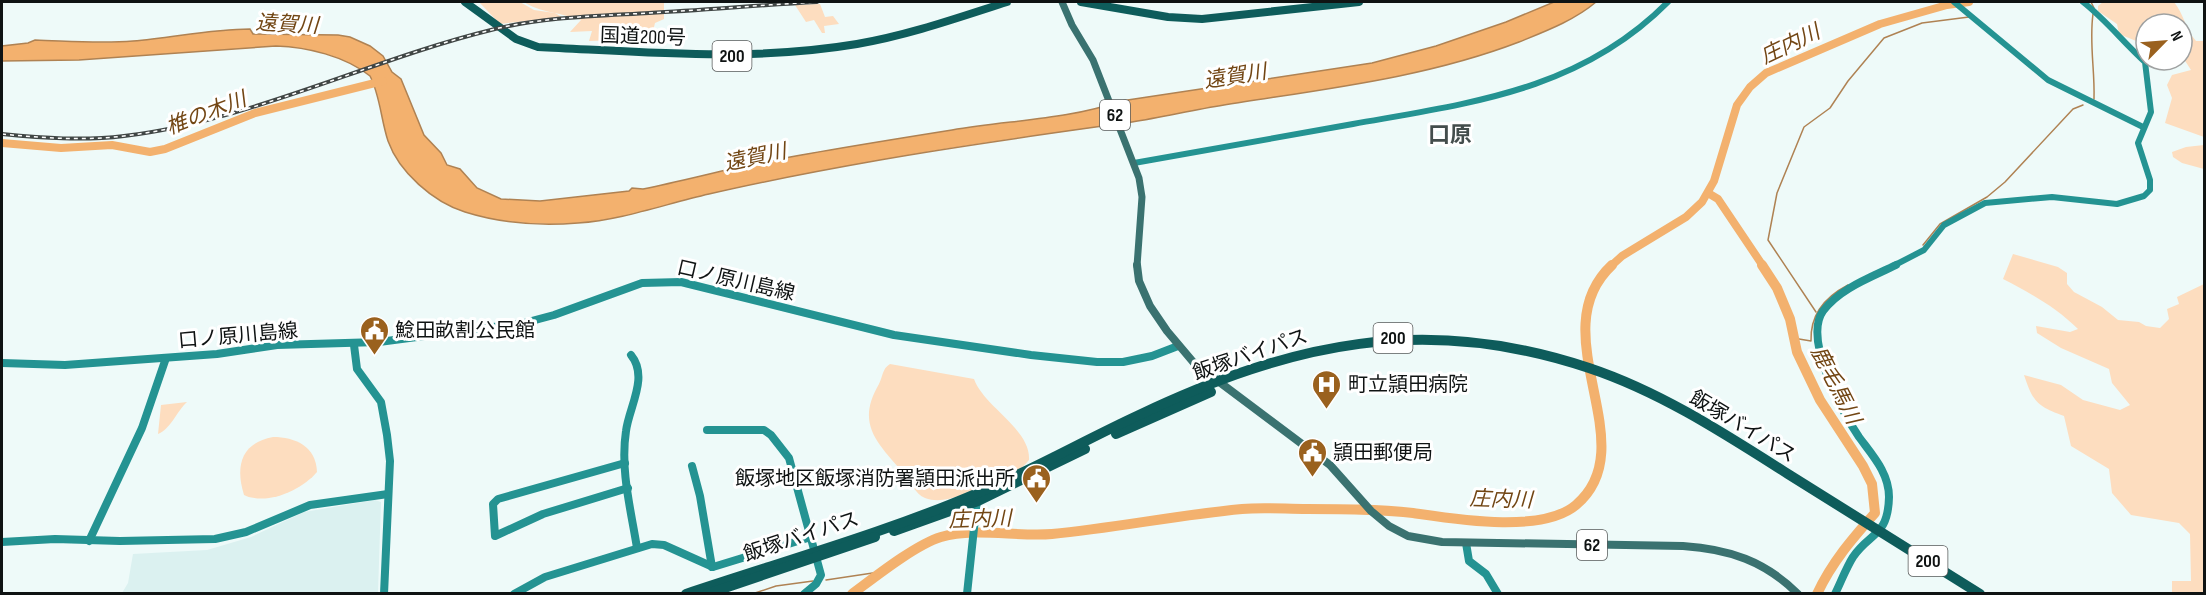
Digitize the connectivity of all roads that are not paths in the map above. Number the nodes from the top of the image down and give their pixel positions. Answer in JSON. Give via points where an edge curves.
{"nodes":[{"id":1,"x":465,"y":2,"type":"edge"},
{"id":2,"x":473,"y":2,"type":"edge"},
{"id":3,"x":1007,"y":2,"type":"edge"},
{"id":4,"x":1062,"y":2,"type":"edge"},
{"id":5,"x":1081,"y":2,"type":"edge"},
{"id":6,"x":1359,"y":2,"type":"edge"},
{"id":7,"x":1668,"y":2,"type":"edge"},
{"id":8,"x":1954,"y":2,"type":"edge"},
{"id":9,"x":2083,"y":2,"type":"edge"},
{"id":10,"x":482,"y":12,"type":"junction"},
{"id":11,"x":2143,"y":127,"type":"junction"},
{"id":12,"x":1134,"y":162,"type":"junction"},
{"id":13,"x":354,"y":345,"type":"junction"},
{"id":14,"x":1178,"y":346,"type":"junction"},
{"id":15,"x":631,"y":355,"type":"dead end"},
{"id":16,"x":166,"y":358,"type":"junction"},
{"id":17,"x":2,"y":363,"type":"edge"},
{"id":18,"x":1221,"y":385,"type":"junction"},
{"id":19,"x":708,"y":430,"type":"dead end"},
{"id":20,"x":625,"y":462,"type":"junction"},
{"id":21,"x":692,"y":466,"type":"dead end"},
{"id":22,"x":628,"y":488,"type":"junction"},
{"id":23,"x":388,"y":494,"type":"junction"},
{"id":24,"x":976,"y":498,"type":"junction"},
{"id":25,"x":1876,"y":532,"type":"junction"},
{"id":26,"x":811,"y":537,"type":"junction"},
{"id":27,"x":89,"y":541,"type":"junction"},
{"id":28,"x":2,"y":542,"type":"edge"},
{"id":29,"x":1466,"y":543,"type":"junction"},
{"id":30,"x":637,"y":548,"type":"junction"},
{"id":31,"x":816,"y":553,"type":"junction"},
{"id":32,"x":712,"y":567,"type":"junction"},
{"id":33,"x":1798,"y":593,"type":"edge"},
{"id":34,"x":384,"y":594,"type":"edge"},
{"id":35,"x":514,"y":594,"type":"edge"},
{"id":36,"x":686,"y":594,"type":"edge"},
{"id":37,"x":707,"y":594,"type":"edge"},
{"id":38,"x":804,"y":594,"type":"edge"},
{"id":39,"x":967,"y":594,"type":"edge"},
{"id":40,"x":1498,"y":594,"type":"edge"},
{"id":41,"x":1835,"y":594,"type":"edge"},
{"id":42,"x":1970,"y":594,"type":"edge"},
{"id":43,"x":1980,"y":594,"type":"edge"}],
"edges":[{"from":1,"to":10,"type":"highway","name":"国道200号","number":"200"},
{"from":2,"to":10,"type":"street"},
{"from":3,"to":10,"type":"highway","name":"国道200号","number":"200","via":[[884,39],[739,56],[538,47],[513,39]]},
{"from":4,"to":12,"type":"main road","number":"62","via":[[1096,68]]},
{"from":5,"to":6,"type":"highway","via":[[1202,19]]},
{"from":7,"to":12,"type":"street","via":[[1642,27],[1605,52],[1516,91],[1463,104]]},
{"from":8,"to":11,"type":"street","via":[[2048,81]]},
{"from":9,"to":11,"type":"street","via":[[2105,19],[2118,38],[2145,62],[2151,107]]},
{"from":11,"to":25,"type":"street","via":[[2139,148],[2151,185],[2144,196],[2117,204],[2052,197],[1985,203],[1944,225],[1924,250],[1840,294],[1822,312],[1816,333],[1823,368],[1849,422],[1888,482],[1888,509]]},
{"from":12,"to":14,"type":"main road","number":"62","via":[[1142,197],[1137,279]]},
{"from":13,"to":14,"type":"street","name":"口ノ原川島線","via":[[524,323],[657,281],[686,284],[894,335],[1031,354],[1123,362]]},
{"from":13,"to":16,"type":"street","name":"口ノ原川島線","via":[[277,345]]},
{"from":13,"to":23,"type":"street","via":[[357,369],[381,402],[390,461]]},
{"from":14,"to":18,"type":"main road","number":"62"},
{"from":15,"to":20,"type":"street","via":[[639,368],[624,446]]},
{"from":16,"to":17,"type":"street","name":"口ノ原川島線","via":[[46,366]]},
{"from":16,"to":27,"type":"street","via":[[128,462]]},
{"from":18,"to":24,"type":"highway","number":"200"},
{"from":18,"to":25,"type":"highway","number":"200","via":[[1330,351],[1394,343],[1431,342],[1497,349],[1571,365],[1607,377],[1685,416]]},
{"from":18,"to":29,"type":"main road","number":"62","via":[[1330,465],[1390,528],[1410,536]]},
{"from":19,"to":26,"type":"street","via":[[758,428],[771,435],[789,458]]},
{"from":20,"to":22,"type":"street"},
{"from":20,"to":22,"type":"street","via":[[498,499],[493,504],[495,536],[543,514]]},
{"from":21,"to":32,"type":"street"},
{"from":22,"to":30,"type":"street"},
{"from":23,"to":27,"type":"street","via":[[310,505],[246,532],[215,539]]},
{"from":23,"to":34,"type":"street"},
{"from":24,"to":31,"type":"highway","number":"200"},
{"from":24,"to":39,"type":"street"},
{"from":25,"to":41,"type":"street","via":[[1854,556]]},
{"from":25,"to":42,"type":"highway","number":"200"},
{"from":25,"to":43,"type":"highway","number":"200"},
{"from":26,"to":31,"type":"street"},
{"from":26,"to":32,"type":"street"},
{"from":27,"to":28,"type":"street"},
{"from":29,"to":33,"type":"main road","number":"62","via":[[1714,550],[1763,566]]},
{"from":29,"to":40,"type":"street","via":[[1469,561],[1486,574]]},
{"from":30,"to":32,"type":"street","via":[[657,543]]},
{"from":30,"to":35,"type":"street","via":[[545,577]]},
{"from":31,"to":36,"type":"highway","name":"飯塚バイパス","number":"200"},
{"from":31,"to":37,"type":"highway","number":"200"},
{"from":31,"to":38,"type":"street","via":[[821,575]]}]}
